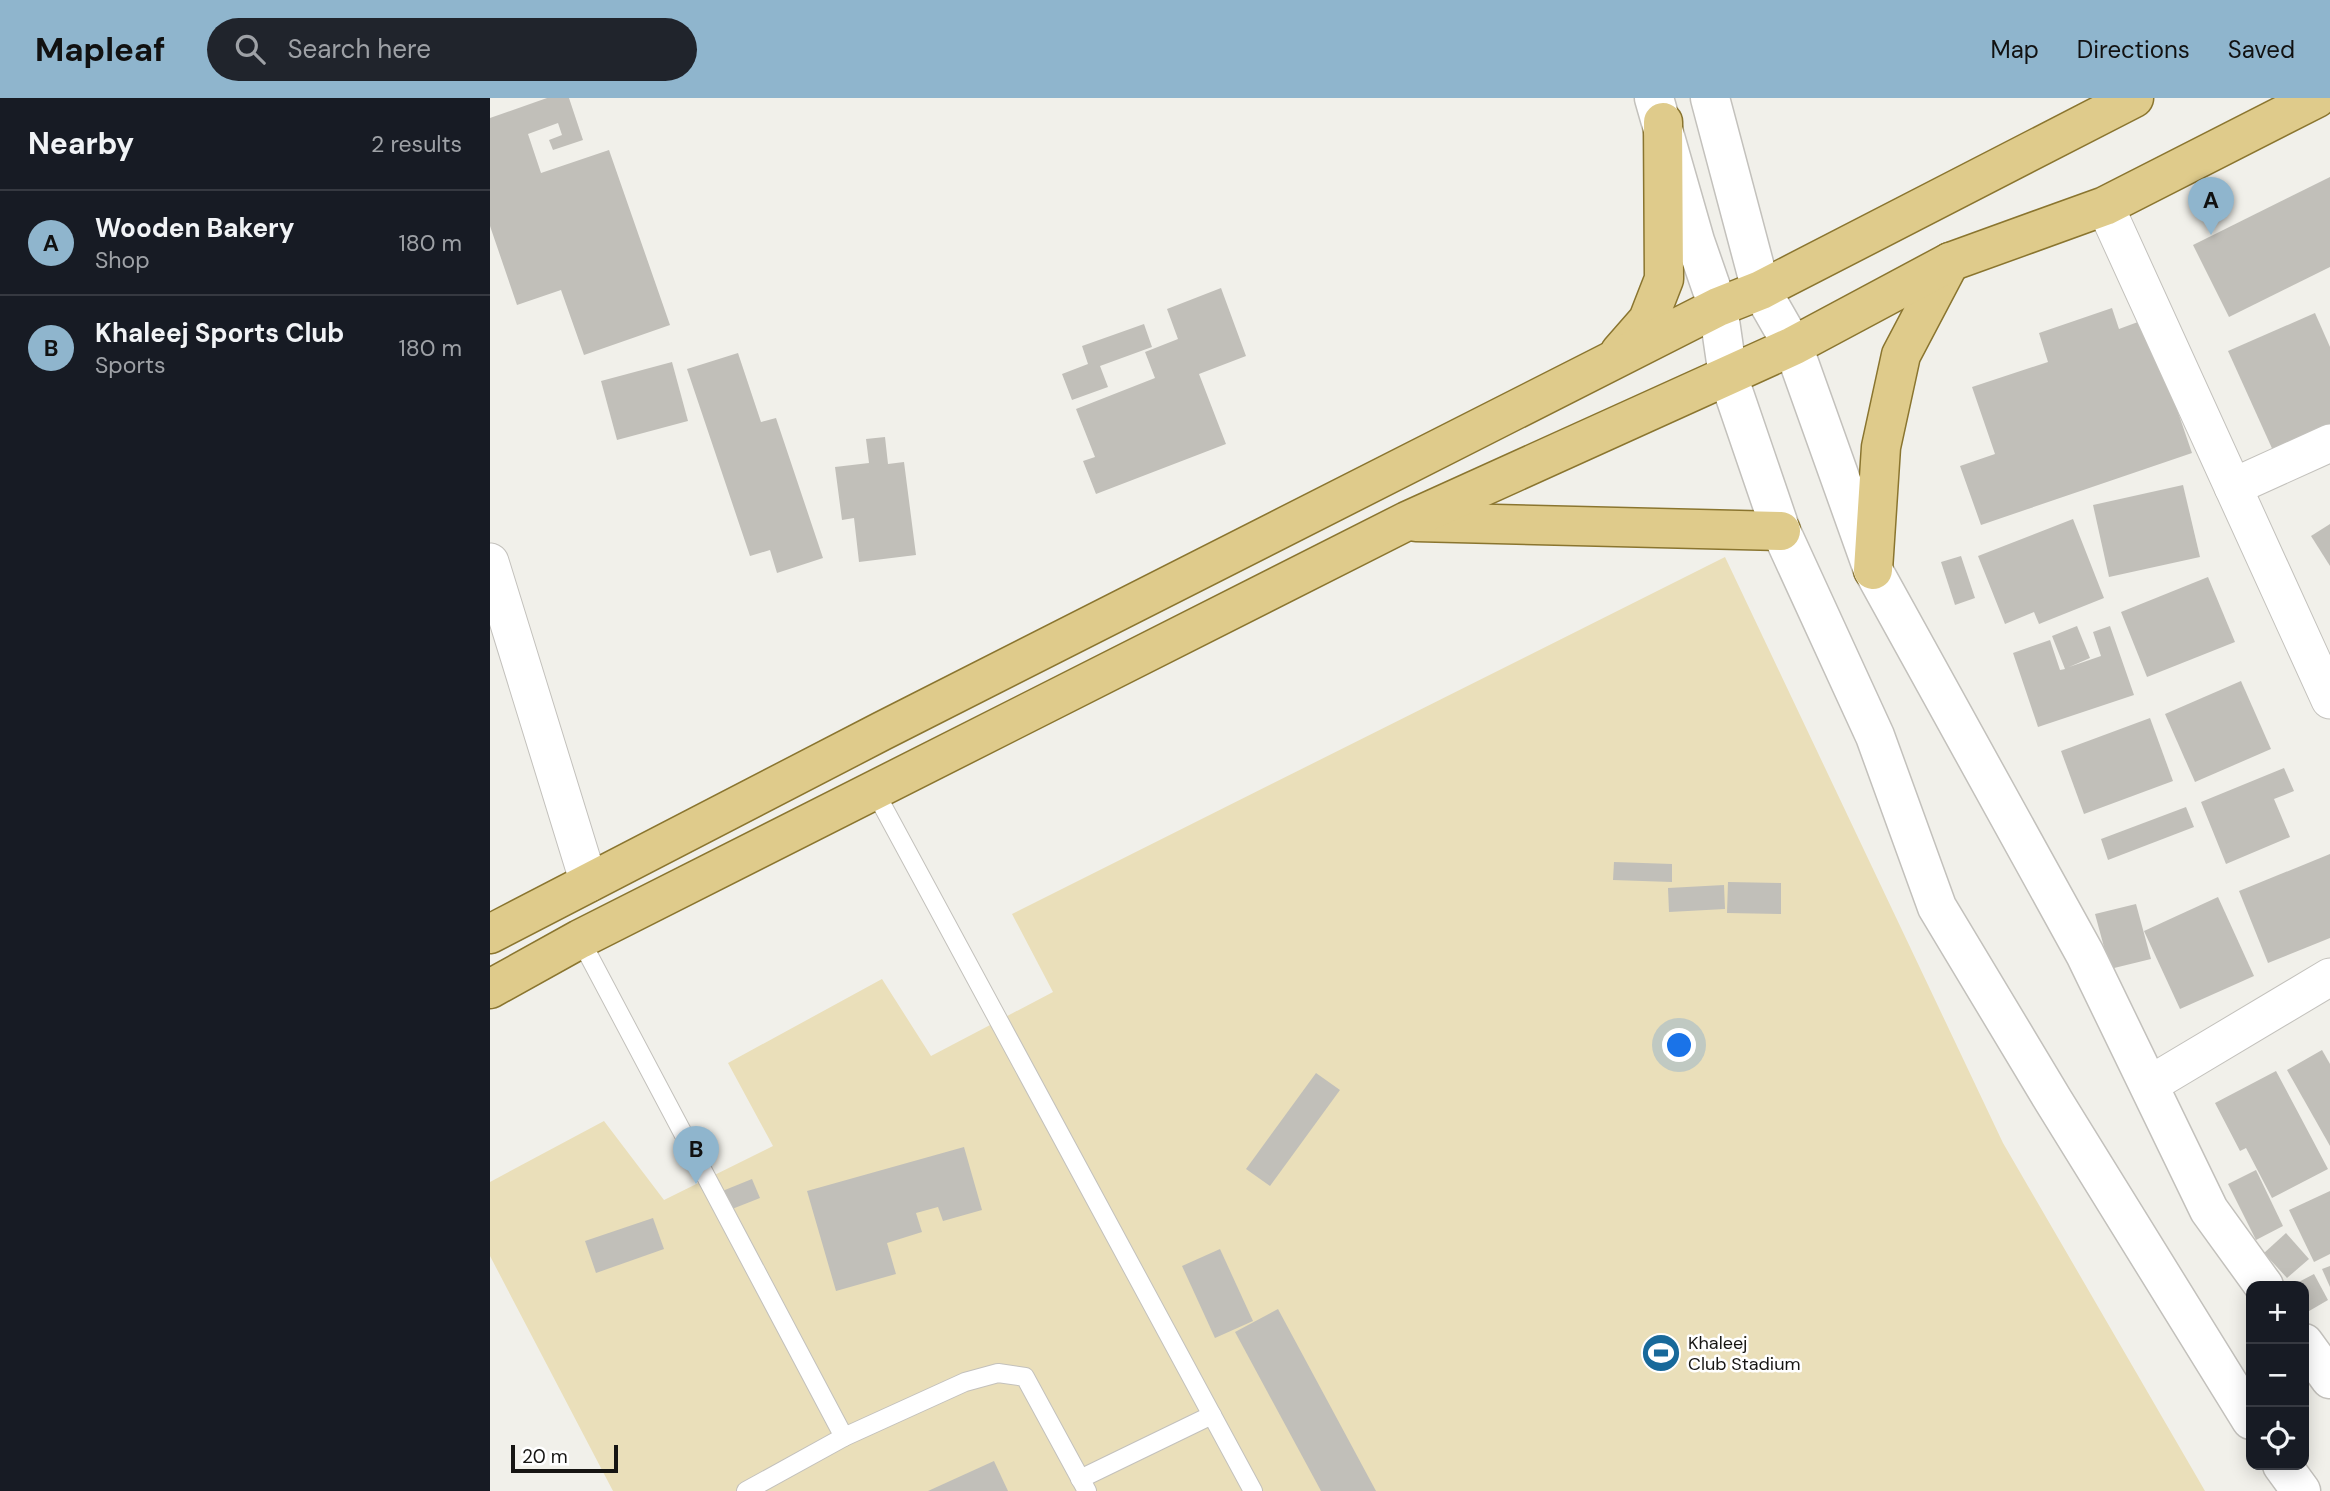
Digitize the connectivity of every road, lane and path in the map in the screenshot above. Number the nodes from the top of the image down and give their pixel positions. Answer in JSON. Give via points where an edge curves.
{"nodes":[{"id":1,"x":1710,"y":98,"type":"edge"},
{"id":2,"x":2134,"y":98,"type":"edge"},
{"id":3,"x":2317,"y":98,"type":"edge"},
{"id":4,"x":1659,"y":110,"type":"edge"},
{"id":5,"x":2105,"y":206,"type":"junction"},
{"id":6,"x":1950,"y":262,"type":"junction"},
{"id":7,"x":1761,"y":290,"type":"junction"},
{"id":8,"x":1718,"y":307,"type":"junction"},
{"id":9,"x":1793,"y":346,"type":"junction"},
{"id":10,"x":1613,"y":360,"type":"junction"},
{"id":11,"x":1728,"y":376,"type":"junction"},
{"id":12,"x":2330,"y":443,"type":"edge"},
{"id":13,"x":2233,"y":487,"type":"junction"},
{"id":14,"x":1407,"y":521,"type":"junction"},
{"id":15,"x":1781,"y":531,"type":"junction"},
{"id":16,"x":490,"y":562,"type":"edge"},
{"id":17,"x":1872,"y":570,"type":"junction"},
{"id":18,"x":2330,"y":700,"type":"edge"},
{"id":19,"x":874,"y":790,"type":"junction"},
{"id":20,"x":589,"y":883,"type":"junction"},
{"id":21,"x":490,"y":934,"type":"edge"},
{"id":22,"x":580,"y":939,"type":"junction"},
{"id":23,"x":2330,"y":977,"type":"edge"},
{"id":24,"x":490,"y":989,"type":"edge"},
{"id":25,"x":2148,"y":1085,"type":"junction"},
{"id":26,"x":2260,"y":1281,"type":"edge"},
{"id":27,"x":2305,"y":1344,"type":"edge"},
{"id":28,"x":2329,"y":1377,"type":"edge"},
{"id":29,"x":2246,"y":1412,"type":"edge"},
{"id":30,"x":1212,"y":1415,"type":"junction"},
{"id":31,"x":844,"y":1437,"type":"junction"},
{"id":32,"x":2285,"y":1470,"type":"edge"},
{"id":33,"x":1084,"y":1485,"type":"edge"},
{"id":34,"x":746,"y":1491,"type":"edge"},
{"id":35,"x":1253,"y":1491,"type":"edge"},
{"id":36,"x":2301,"y":1491,"type":"edge"}],
"edges":[{"from":1,"to":7,"type":"street"},
{"from":2,"to":7,"type":"main road"},
{"from":3,"to":5,"type":"main road"},
{"from":4,"to":8,"type":"street"},
{"from":4,"to":10,"type":"main road","via":[[1664,279],[1648,320]]},
{"from":5,"to":6,"type":"main road"},
{"from":5,"to":13,"type":"street"},
{"from":6,"to":9,"type":"main road"},
{"from":6,"to":17,"type":"main road","via":[[1901,355],[1881,447]]},
{"from":7,"to":8,"type":"main road"},
{"from":7,"to":9,"type":"street"},
{"from":8,"to":10,"type":"main road"},
{"from":8,"to":11,"type":"street"},
{"from":9,"to":11,"type":"main road"},
{"from":9,"to":17,"type":"street"},
{"from":10,"to":20,"type":"main road"},
{"from":11,"to":14,"type":"main road"},
{"from":11,"to":15,"type":"street"},
{"from":12,"to":13,"type":"street"},
{"from":13,"to":18,"type":"street"},
{"from":14,"to":15,"type":"main road"},
{"from":14,"to":19,"type":"main road"},
{"from":15,"to":29,"type":"street","via":[[1875,736],[1937,907]]},
{"from":16,"to":20,"type":"street"},
{"from":17,"to":25,"type":"street","via":[[2085,954]]},
{"from":19,"to":22,"type":"main road"},
{"from":19,"to":30,"type":"lane"},
{"from":20,"to":21,"type":"main road"},
{"from":22,"to":24,"type":"main road"},
{"from":22,"to":31,"type":"lane"},
{"from":23,"to":25,"type":"street"},
{"from":25,"to":26,"type":"street","via":[[2209,1210]]},
{"from":27,"to":28,"type":"street"},
{"from":30,"to":33,"type":"lane"},
{"from":30,"to":35,"type":"lane"},
{"from":31,"to":33,"type":"lane","via":[[965,1382],[998,1373],[1024,1377]]},
{"from":31,"to":34,"type":"lane"},
{"from":32,"to":36,"type":"street"}]}
